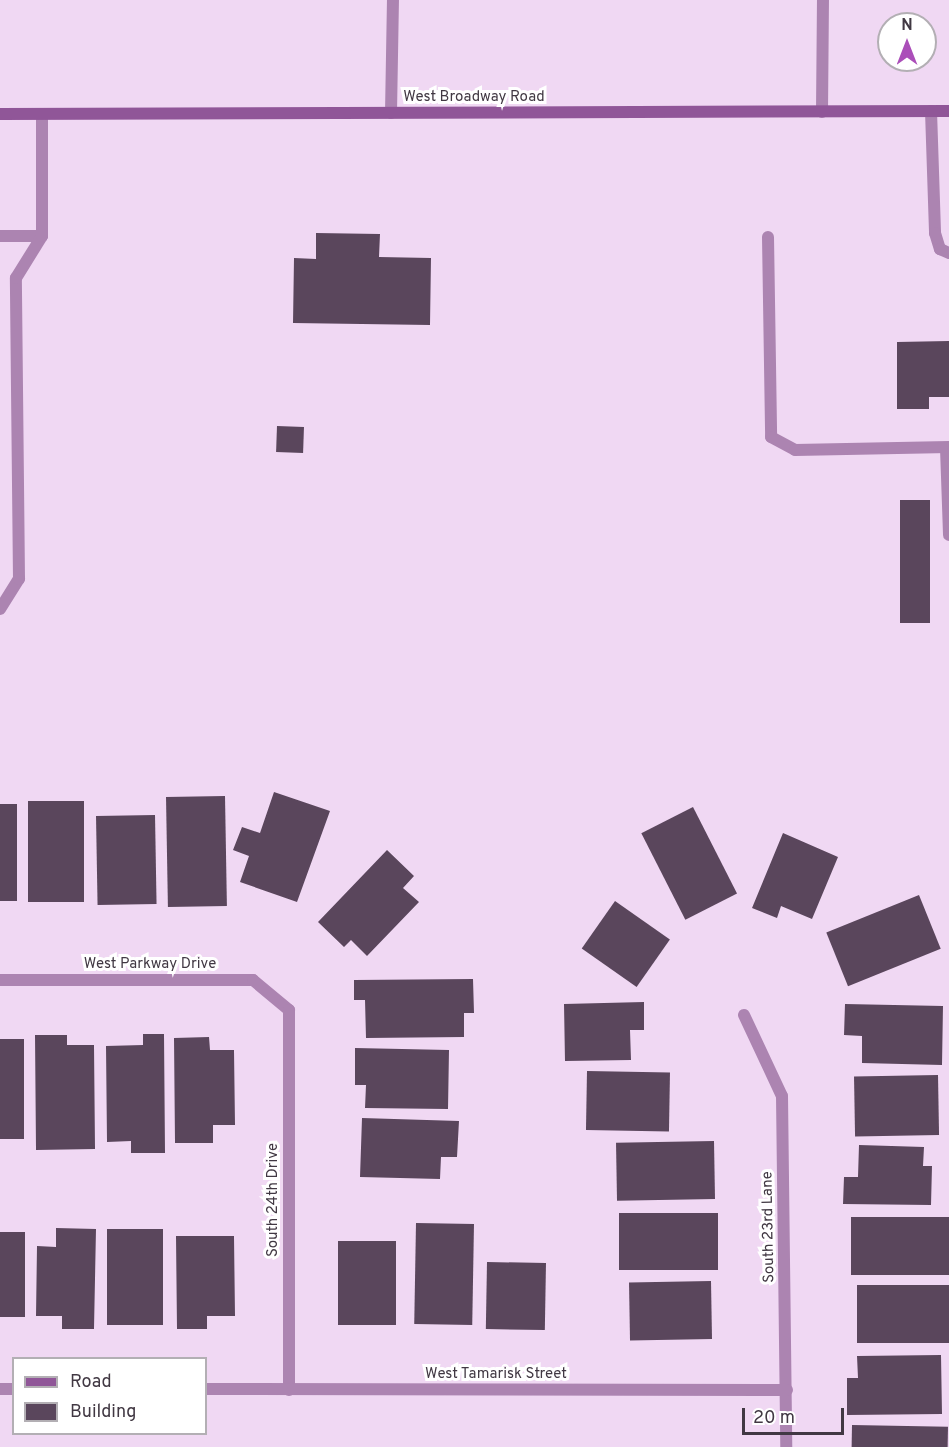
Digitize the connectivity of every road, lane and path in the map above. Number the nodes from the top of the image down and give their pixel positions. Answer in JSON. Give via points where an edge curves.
{"nodes":[{"id":1,"x":393,"y":0,"type":"edge"},
{"id":2,"x":823,"y":0,"type":"edge"},
{"id":3,"x":931,"y":111,"type":"junction"},
{"id":4,"x":949,"y":111,"type":"edge"},
{"id":5,"x":822,"y":112,"type":"junction"},
{"id":6,"x":391,"y":113,"type":"junction"},
{"id":7,"x":0,"y":114,"type":"edge"},
{"id":8,"x":42,"y":114,"type":"junction"},
{"id":9,"x":0,"y":236,"type":"edge"},
{"id":10,"x":42,"y":236,"type":"junction"},
{"id":11,"x":768,"y":237,"type":"dead end"},
{"id":12,"x":949,"y":253,"type":"edge"},
{"id":13,"x":948,"y":447,"type":"edge"},
{"id":14,"x":949,"y":535,"type":"edge"},
{"id":15,"x":0,"y":609,"type":"edge"},
{"id":16,"x":0,"y":980,"type":"edge"},
{"id":17,"x":289,"y":1010,"type":"joint"},
{"id":18,"x":744,"y":1015,"type":"dead end"},
{"id":19,"x":207,"y":1389,"type":"edge"},
{"id":20,"x":289,"y":1390,"type":"junction"},
{"id":21,"x":787,"y":1390,"type":"junction"},
{"id":22,"x":786,"y":1447,"type":"edge"}],
"edges":[{"from":1,"to":6,"type":"street"},
{"from":2,"to":5,"type":"street"},
{"from":3,"to":4,"type":"main road","name":"West Broadway Road"},
{"from":3,"to":5,"type":"main road","name":"West Broadway Road"},
{"from":3,"to":12,"type":"street","via":[[935,233],[940,249]]},
{"from":5,"to":6,"type":"main road","name":"West Broadway Road"},
{"from":6,"to":8,"type":"main road","name":"West Broadway Road"},
{"from":7,"to":8,"type":"main road","name":"West Broadway Road"},
{"from":8,"to":10,"type":"street"},
{"from":9,"to":10,"type":"street"},
{"from":10,"to":15,"type":"street","via":[[16,278],[19,579]]},
{"from":11,"to":13,"type":"street","via":[[771,437],[795,450]]},
{"from":13,"to":14,"type":"street"},
{"from":16,"to":17,"type":"street","name":"West Parkway Drive","via":[[254,980]]},
{"from":17,"to":20,"type":"street","name":"South 24th Drive"},
{"from":18,"to":21,"type":"street","name":"South 23rd Lane","via":[[782,1096]]},
{"from":19,"to":20,"type":"street","name":"West Tamarisk Street"},
{"from":20,"to":21,"type":"street","name":"West Tamarisk Street"},
{"from":21,"to":22,"type":"street","name":"South 23rd Lane"}]}
